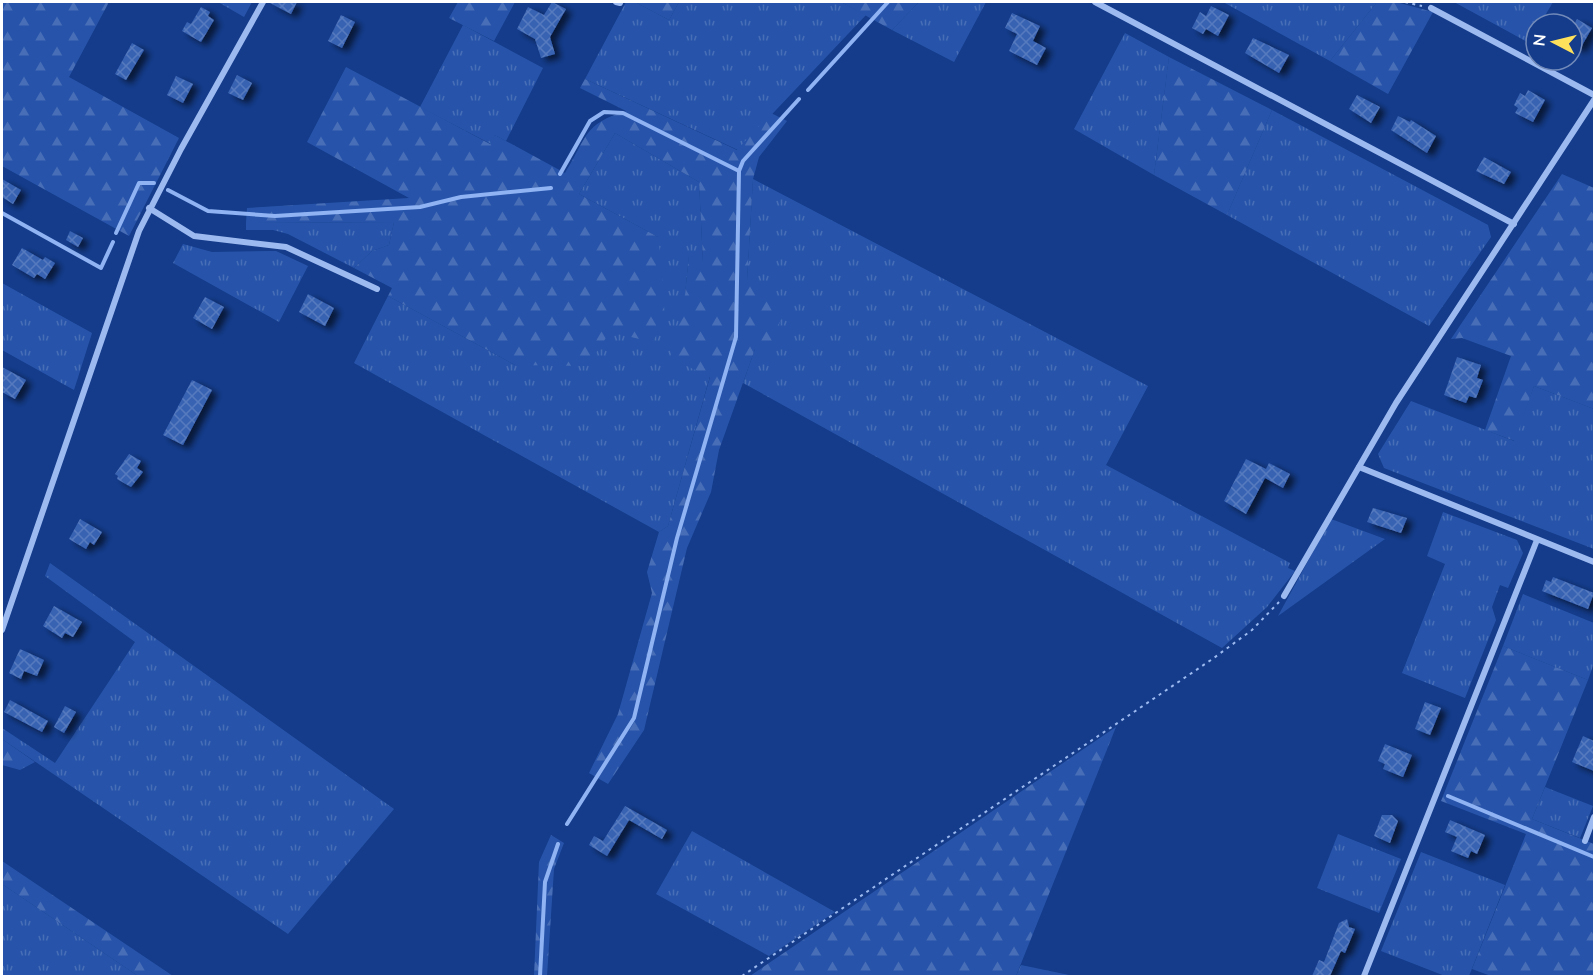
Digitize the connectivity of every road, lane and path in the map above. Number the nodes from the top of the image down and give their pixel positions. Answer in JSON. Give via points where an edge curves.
{"nodes":[{"id":1,"x":263,"y":2,"type":"edge"},
{"id":2,"x":1095,"y":2,"type":"edge"},
{"id":3,"x":1406,"y":2,"type":"edge"},
{"id":4,"x":1431,"y":8,"type":"joint"},
{"id":5,"x":1594,"y":95,"type":"edge"},
{"id":6,"x":1594,"y":100,"type":"edge"},
{"id":7,"x":149,"y":208,"type":"junction"},
{"id":8,"x":1514,"y":225,"type":"junction"},
{"id":9,"x":377,"y":289,"type":"dead end"},
{"id":10,"x":1359,"y":467,"type":"junction"},
{"id":11,"x":1537,"y":540,"type":"junction"},
{"id":12,"x":1594,"y":562,"type":"edge"},
{"id":13,"x":1284,"y":596,"type":"joint"},
{"id":14,"x":2,"y":630,"type":"edge"},
{"id":15,"x":1594,"y":817,"type":"edge"},
{"id":16,"x":1585,"y":841,"type":"dead end"},
{"id":17,"x":742,"y":976,"type":"edge"},
{"id":18,"x":1364,"y":976,"type":"edge"}],
"edges":[{"from":1,"to":7,"type":"street"},
{"from":2,"to":8,"type":"street"},
{"from":3,"to":4,"type":"path"},
{"from":4,"to":5,"type":"street"},
{"from":6,"to":8,"type":"street"},
{"from":7,"to":9,"type":"street","via":[[194,236],[286,247]]},
{"from":7,"to":14,"type":"street","via":[[92,362]]},
{"from":8,"to":10,"type":"street","via":[[1400,397]]},
{"from":10,"to":11,"type":"street"},
{"from":10,"to":13,"type":"street"},
{"from":11,"to":12,"type":"street"},
{"from":11,"to":18,"type":"street"},
{"from":13,"to":17,"type":"path","via":[[1252,630],[1211,660]]},
{"from":15,"to":16,"type":"street"}]}
